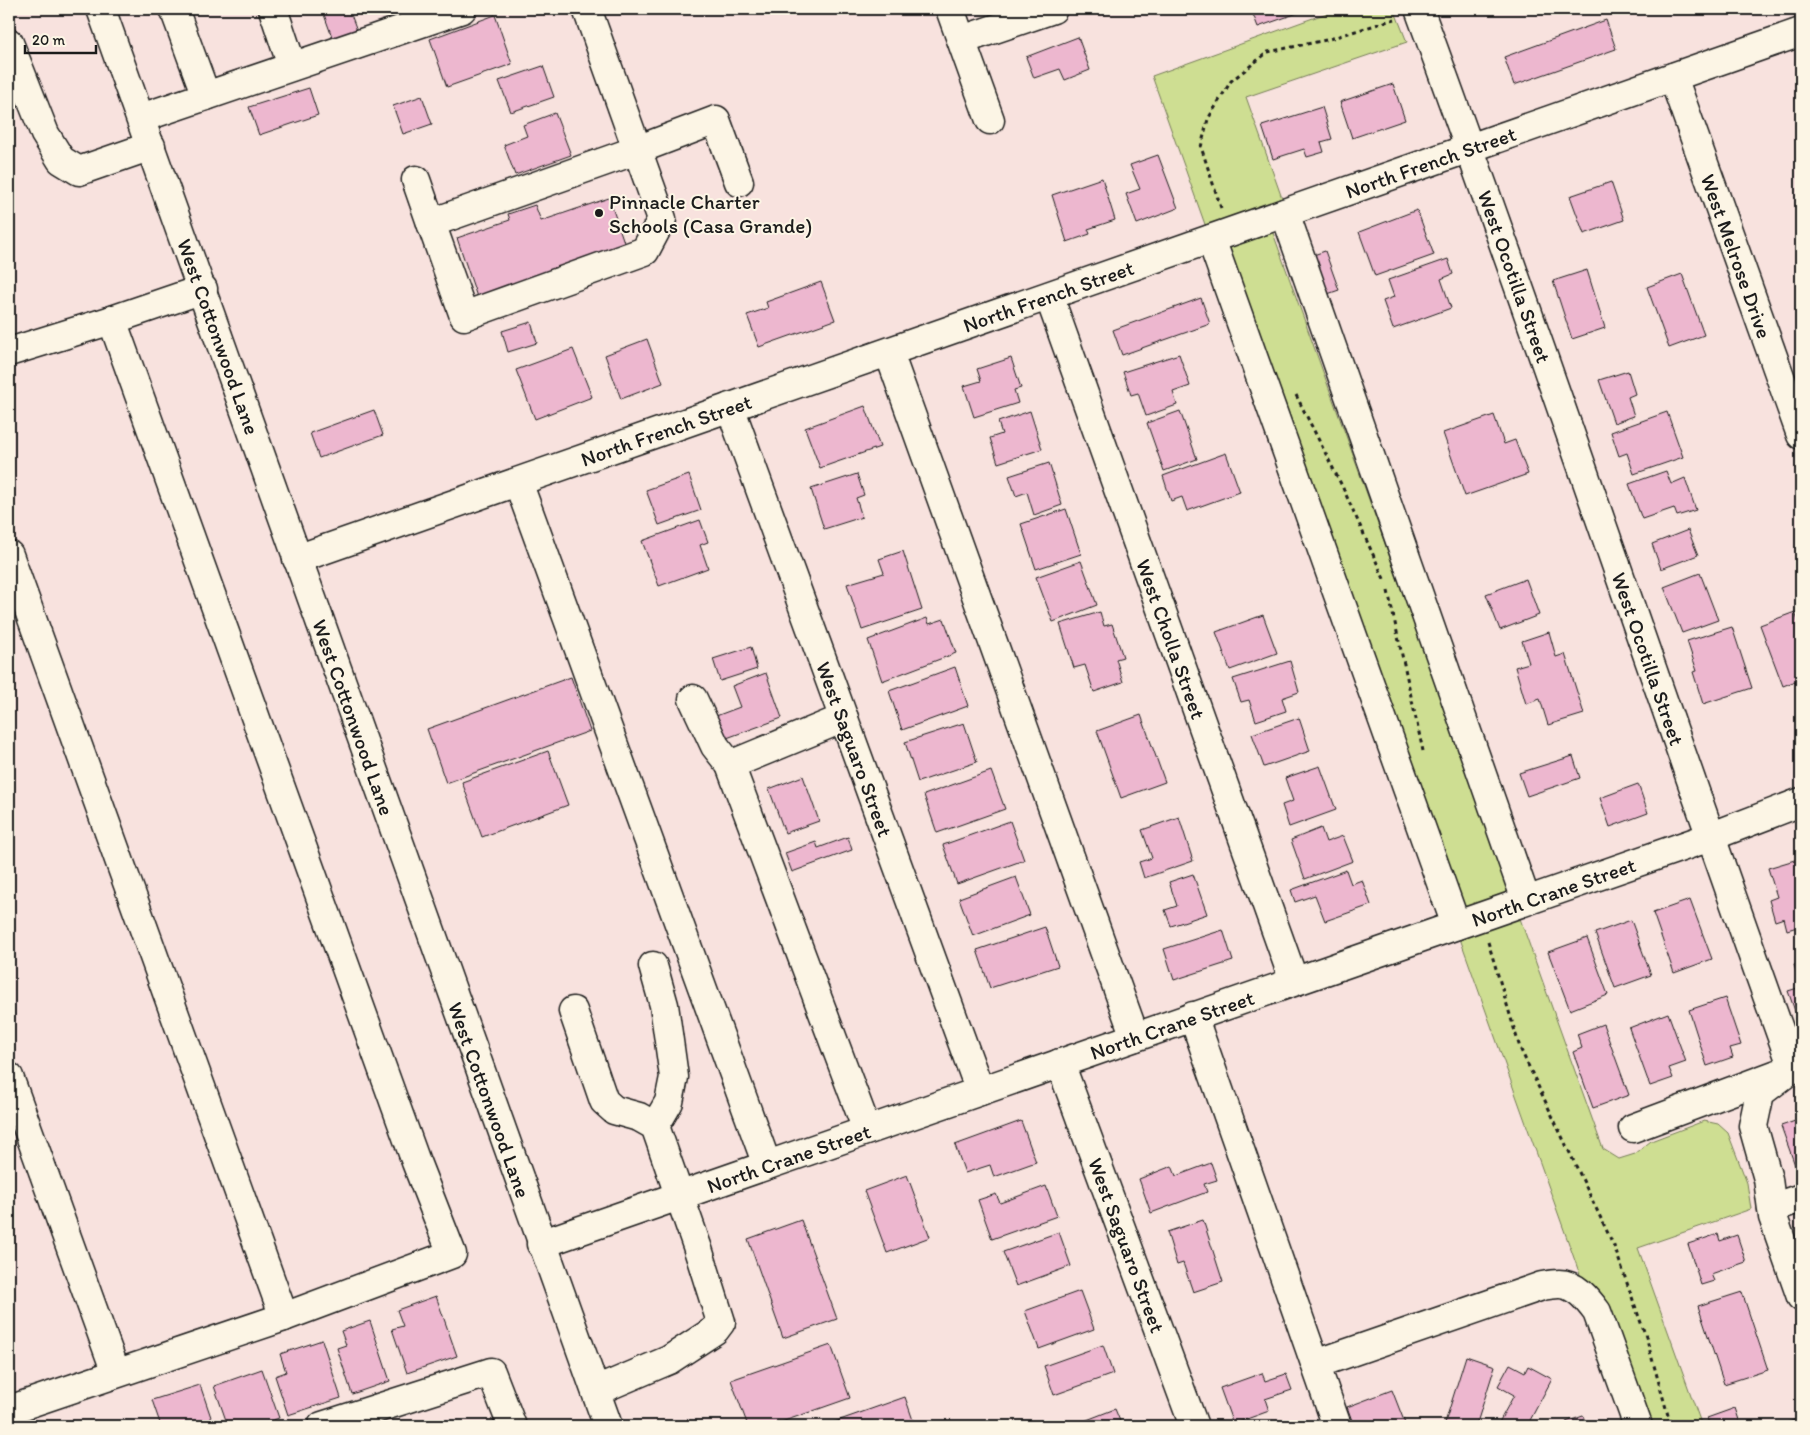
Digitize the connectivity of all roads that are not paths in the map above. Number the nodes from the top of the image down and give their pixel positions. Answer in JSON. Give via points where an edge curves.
{"nodes":[{"id":1,"x":102,"y":9,"type":"edge"},
{"id":2,"x":174,"y":9,"type":"edge"},
{"id":3,"x":273,"y":9,"type":"edge"},
{"id":4,"x":462,"y":9,"type":"edge"},
{"id":5,"x":587,"y":9,"type":"edge"},
{"id":6,"x":950,"y":9,"type":"edge"},
{"id":7,"x":1053,"y":9,"type":"edge"},
{"id":8,"x":1419,"y":9,"type":"edge"},
{"id":9,"x":1801,"y":32,"type":"edge"},
{"id":10,"x":962,"y":40,"type":"junction"},
{"id":11,"x":9,"y":43,"type":"edge"},
{"id":12,"x":292,"y":66,"type":"junction"},
{"id":13,"x":1673,"y":77,"type":"junction"},
{"id":14,"x":19,"y":95,"type":"edge"},
{"id":15,"x":206,"y":96,"type":"junction"},
{"id":16,"x":141,"y":118,"type":"junction"},
{"id":17,"x":990,"y":120,"type":"dead end"},
{"id":18,"x":151,"y":146,"type":"junction"},
{"id":19,"x":1470,"y":148,"type":"junction"},
{"id":20,"x":637,"y":150,"type":"junction"},
{"id":21,"x":416,"y":180,"type":"dead end"},
{"id":22,"x":739,"y":182,"type":"dead end"},
{"id":23,"x":1285,"y":213,"type":"junction"},
{"id":24,"x":431,"y":223,"type":"junction"},
{"id":25,"x":1211,"y":239,"type":"junction"},
{"id":26,"x":203,"y":288,"type":"junction"},
{"id":27,"x":1050,"y":296,"type":"junction"},
{"id":28,"x":112,"y":320,"type":"junction"},
{"id":29,"x":9,"y":352,"type":"edge"},
{"id":30,"x":889,"y":352,"type":"junction"},
{"id":31,"x":730,"y":407,"type":"junction"},
{"id":32,"x":1801,"y":435,"type":"edge"},
{"id":33,"x":518,"y":482,"type":"junction"},
{"id":34,"x":9,"y":554,"type":"edge"},
{"id":35,"x":297,"y":559,"type":"junction"},
{"id":36,"x":693,"y":699,"type":"dead end"},
{"id":37,"x":844,"y":718,"type":"junction"},
{"id":38,"x":730,"y":765,"type":"junction"},
{"id":39,"x":1801,"y":802,"type":"edge"},
{"id":40,"x":1710,"y":837,"type":"junction"},
{"id":41,"x":1526,"y":900,"type":"junction"},
{"id":42,"x":1456,"y":925,"type":"junction"},
{"id":43,"x":653,"y":966,"type":"dead end"},
{"id":44,"x":1294,"y":981,"type":"junction"},
{"id":45,"x":573,"y":1011,"type":"dead end"},
{"id":46,"x":1193,"y":1016,"type":"junction"},
{"id":47,"x":1135,"y":1037,"type":"junction"},
{"id":48,"x":1060,"y":1063,"type":"junction"},
{"id":49,"x":1797,"y":1067,"type":"edge"},
{"id":50,"x":9,"y":1077,"type":"edge"},
{"id":51,"x":980,"y":1091,"type":"junction"},
{"id":52,"x":655,"y":1126,"type":"junction"},
{"id":53,"x":1633,"y":1128,"type":"dead end"},
{"id":54,"x":867,"y":1130,"type":"junction"},
{"id":55,"x":767,"y":1165,"type":"junction"},
{"id":56,"x":679,"y":1195,"type":"junction"},
{"id":57,"x":1801,"y":1198,"type":"edge"},
{"id":58,"x":1772,"y":1208,"type":"junction"},
{"id":59,"x":541,"y":1244,"type":"junction"},
{"id":60,"x":1801,"y":1297,"type":"edge"},
{"id":61,"x":284,"y":1317,"type":"junction"},
{"id":62,"x":1316,"y":1364,"type":"junction"},
{"id":63,"x":116,"y":1373,"type":"junction"},
{"id":64,"x":596,"y":1391,"type":"junction"},
{"id":65,"x":9,"y":1410,"type":"edge"},
{"id":66,"x":322,"y":1426,"type":"edge"},
{"id":67,"x":512,"y":1426,"type":"edge"},
{"id":68,"x":608,"y":1426,"type":"edge"},
{"id":69,"x":1194,"y":1426,"type":"edge"},
{"id":70,"x":1338,"y":1426,"type":"edge"},
{"id":71,"x":1638,"y":1426,"type":"edge"}],
"edges":[{"from":1,"to":16,"type":"street","name":"West Cottonwood Lane"},
{"from":2,"to":15,"type":"street"},
{"from":3,"to":12,"type":"street"},
{"from":4,"to":12,"type":"street"},
{"from":5,"to":20,"type":"street"},
{"from":6,"to":10,"type":"street"},
{"from":7,"to":10,"type":"street"},
{"from":8,"to":19,"type":"street","name":"West Ocotilla Street"},
{"from":9,"to":13,"type":"street","name":"North French Street"},
{"from":10,"to":17,"type":"street"},
{"from":11,"to":14,"type":"street"},
{"from":12,"to":15,"type":"street"},
{"from":13,"to":19,"type":"street","name":"North French Street"},
{"from":13,"to":32,"type":"street","name":"West Melrose Drive"},
{"from":14,"to":18,"type":"street","via":[[61,160],[79,171]]},
{"from":15,"to":16,"type":"street"},
{"from":16,"to":18,"type":"street","name":"West Cottonwood Lane"},
{"from":18,"to":26,"type":"street","name":"West Cottonwood Lane"},
{"from":19,"to":23,"type":"street","name":"North French Street"},
{"from":19,"to":40,"type":"street","name":"West Ocotilla Street"},
{"from":20,"to":22,"type":"street","via":[[716,120]]},
{"from":20,"to":24,"type":"street"},
{"from":20,"to":24,"type":"street","via":[[662,218],[645,250],[464,316]]},
{"from":21,"to":24,"type":"street"},
{"from":23,"to":25,"type":"street","name":"North French Street"},
{"from":23,"to":41,"type":"street"},
{"from":25,"to":27,"type":"street","name":"North French Street"},
{"from":25,"to":42,"type":"street"},
{"from":26,"to":28,"type":"street"},
{"from":26,"to":35,"type":"street","name":"West Cottonwood Lane"},
{"from":27,"to":30,"type":"street","name":"North French Street"},
{"from":27,"to":44,"type":"street","name":"West Cholla Street"},
{"from":28,"to":29,"type":"street"},
{"from":28,"to":61,"type":"street","via":[[452,1254]]},
{"from":30,"to":31,"type":"street","name":"North French Street"},
{"from":30,"to":47,"type":"street"},
{"from":31,"to":33,"type":"street","name":"North French Street"},
{"from":31,"to":37,"type":"street","name":"West Saguaro Street"},
{"from":33,"to":35,"type":"street","name":"North French Street"},
{"from":33,"to":55,"type":"street"},
{"from":34,"to":61,"type":"street"},
{"from":35,"to":59,"type":"street","name":"West Cottonwood Lane"},
{"from":36,"to":38,"type":"street","via":[[715,746]]},
{"from":37,"to":38,"type":"street"},
{"from":37,"to":51,"type":"street","name":"West Saguaro Street"},
{"from":38,"to":54,"type":"street"},
{"from":39,"to":40,"type":"street","name":"North Crane Street"},
{"from":40,"to":41,"type":"street","name":"North Crane Street"},
{"from":40,"to":49,"type":"street","name":"West Ocotilla Street"},
{"from":41,"to":42,"type":"street","name":"North Crane Street"},
{"from":42,"to":44,"type":"street","name":"North Crane Street"},
{"from":43,"to":52,"type":"street","via":[[664,1005],[674,1077],[669,1102]]},
{"from":44,"to":46,"type":"street","name":"North Crane Street"},
{"from":45,"to":52,"type":"street","via":[[604,1101],[614,1110],[640,1117]]},
{"from":46,"to":47,"type":"street","name":"North Crane Street"},
{"from":46,"to":62,"type":"street"},
{"from":47,"to":48,"type":"street","name":"North Crane Street"},
{"from":48,"to":51,"type":"street","name":"North Crane Street"},
{"from":48,"to":69,"type":"street","name":"West Saguaro Street"},
{"from":49,"to":53,"type":"street"},
{"from":49,"to":58,"type":"street","via":[[1760,1092],[1753,1126],[1768,1179]]},
{"from":50,"to":63,"type":"street"},
{"from":51,"to":54,"type":"street","name":"North Crane Street"},
{"from":52,"to":56,"type":"street"},
{"from":54,"to":55,"type":"street","name":"North Crane Street"},
{"from":55,"to":56,"type":"street","name":"North Crane Street"},
{"from":56,"to":59,"type":"street","name":"North Crane Street"},
{"from":56,"to":64,"type":"street","via":[[720,1322],[715,1330],[669,1360]]},
{"from":57,"to":58,"type":"street"},
{"from":58,"to":60,"type":"street"},
{"from":59,"to":64,"type":"street","name":"West Cottonwood Lane"},
{"from":61,"to":63,"type":"street"},
{"from":62,"to":70,"type":"street"},
{"from":62,"to":71,"type":"street","via":[[1560,1283],[1587,1298],[1597,1312]]},
{"from":63,"to":65,"type":"street"},
{"from":64,"to":68,"type":"street","name":"West Cottonwood Lane"},
{"from":66,"to":67,"type":"street","via":[[491,1372]]}]}
